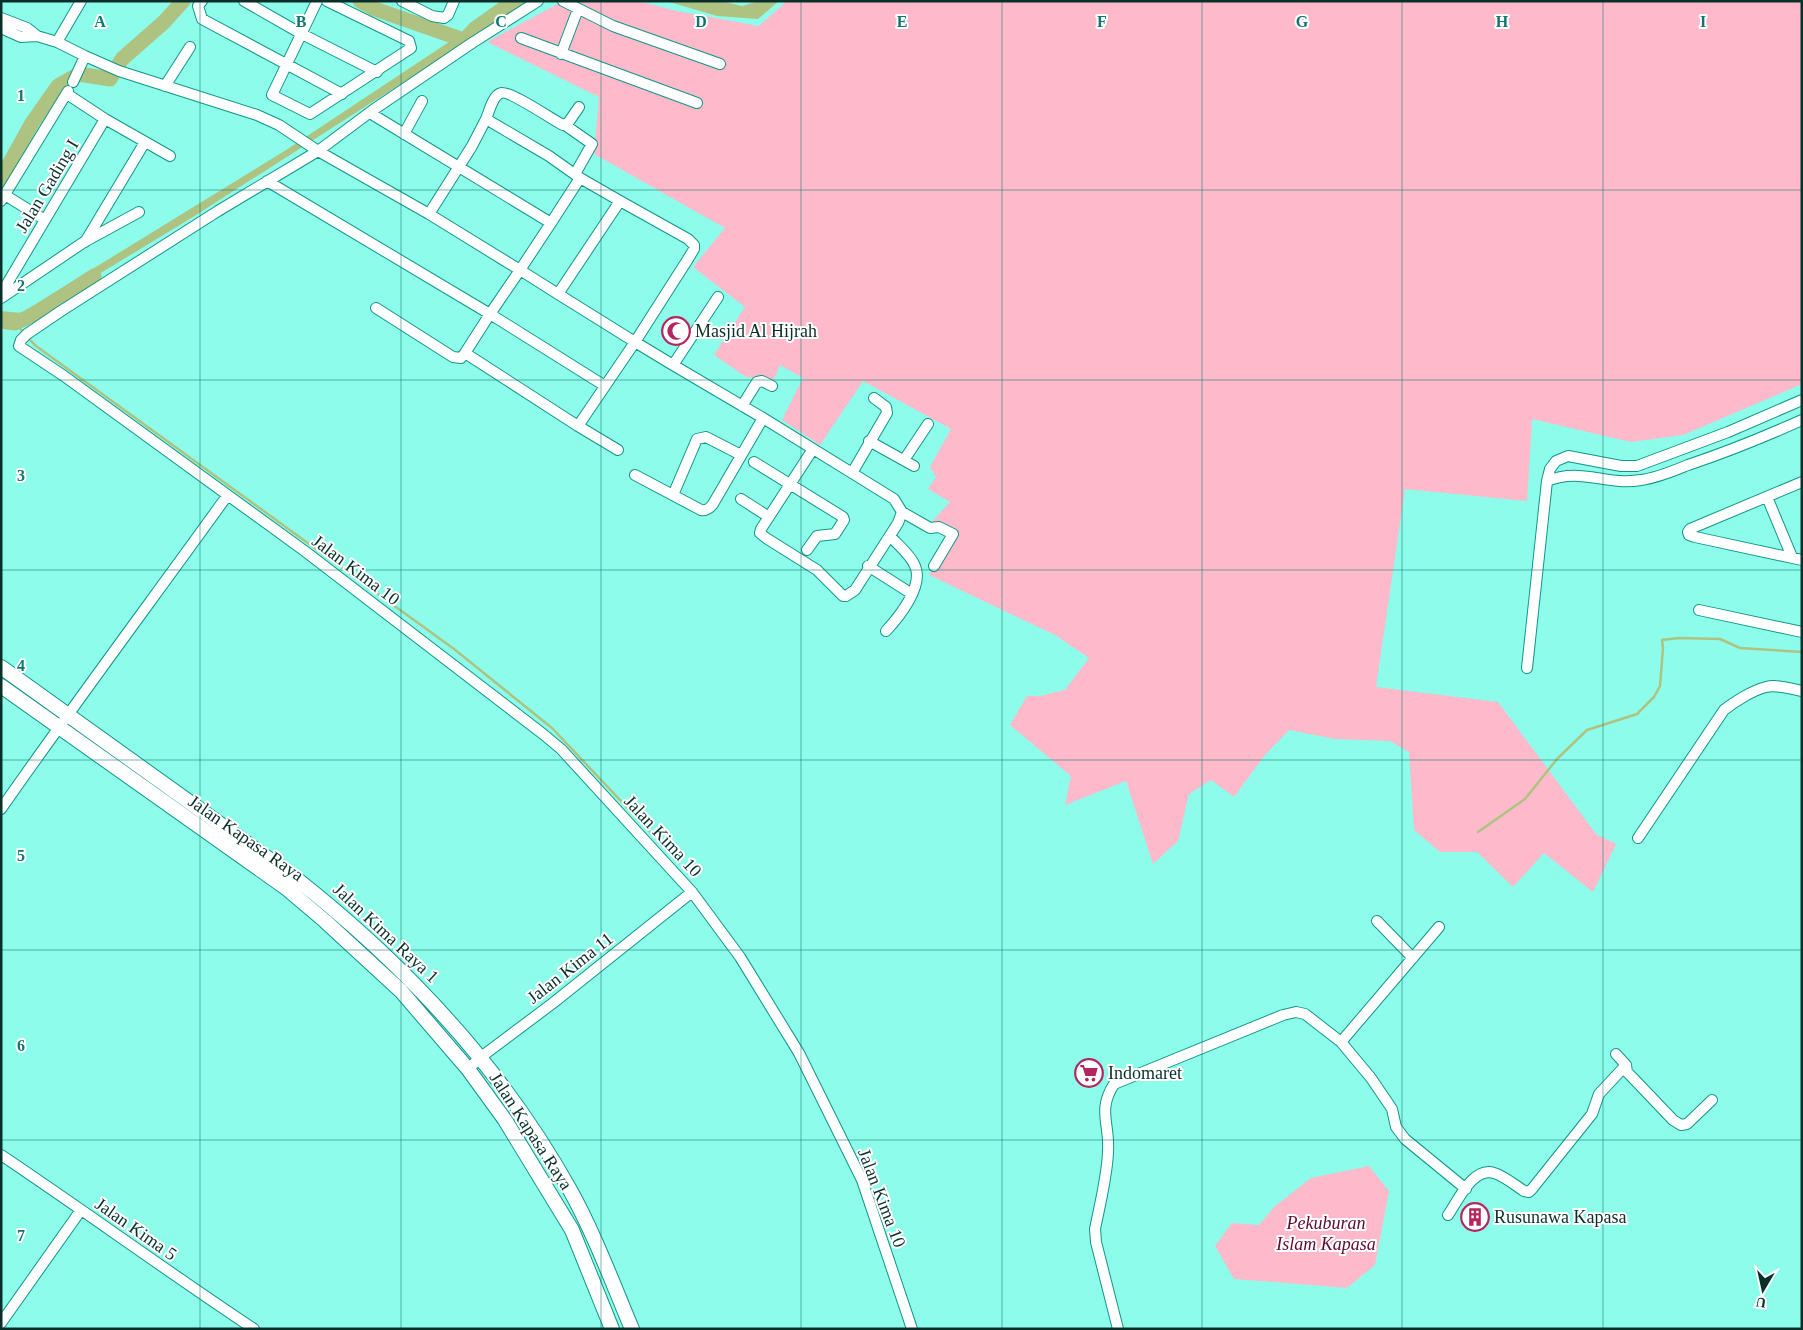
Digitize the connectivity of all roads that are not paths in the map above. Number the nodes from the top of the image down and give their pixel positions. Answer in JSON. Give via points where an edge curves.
{"nodes":[{"id":1,"x":81,"y":1,"type":"edge"},
{"id":2,"x":202,"y":1,"type":"edge"},
{"id":3,"x":244,"y":1,"type":"edge"},
{"id":4,"x":317,"y":1,"type":"edge"},
{"id":5,"x":327,"y":1,"type":"edge"},
{"id":6,"x":402,"y":1,"type":"edge"},
{"id":7,"x":454,"y":1,"type":"edge"},
{"id":8,"x":538,"y":1,"type":"edge"},
{"id":9,"x":563,"y":1,"type":"edge"},
{"id":10,"x":578,"y":9,"type":"junction"},
{"id":11,"x":1,"y":18,"type":"edge"},
{"id":12,"x":1,"y":28,"type":"edge"},
{"id":13,"x":300,"y":33,"type":"junction"},
{"id":14,"x":37,"y":36,"type":"junction"},
{"id":15,"x":521,"y":38,"type":"dead end"},
{"id":16,"x":58,"y":42,"type":"junction"},
{"id":17,"x":190,"y":47,"type":"dead end"},
{"id":18,"x":561,"y":54,"type":"junction"},
{"id":19,"x":85,"y":56,"type":"junction"},
{"id":20,"x":286,"y":64,"type":"junction"},
{"id":21,"x":720,"y":64,"type":"dead end"},
{"id":22,"x":376,"y":72,"type":"junction"},
{"id":23,"x":166,"y":86,"type":"junction"},
{"id":24,"x":69,"y":89,"type":"junction"},
{"id":25,"x":342,"y":94,"type":"junction"},
{"id":26,"x":422,"y":101,"type":"dead end"},
{"id":27,"x":696,"y":103,"type":"dead end"},
{"id":28,"x":579,"y":107,"type":"dead end"},
{"id":29,"x":370,"y":113,"type":"junction"},
{"id":30,"x":105,"y":119,"type":"junction"},
{"id":31,"x":486,"y":119,"type":"junction"},
{"id":32,"x":565,"y":125,"type":"junction"},
{"id":33,"x":404,"y":134,"type":"junction"},
{"id":34,"x":145,"y":142,"type":"junction"},
{"id":35,"x":314,"y":148,"type":"junction"},
{"id":36,"x":170,"y":156,"type":"dead end"},
{"id":37,"x":459,"y":167,"type":"junction"},
{"id":38,"x":577,"y":176,"type":"junction"},
{"id":39,"x":267,"y":181,"type":"junction"},
{"id":40,"x":3,"y":198,"type":"edge"},
{"id":41,"x":620,"y":201,"type":"junction"},
{"id":42,"x":139,"y":212,"type":"dead end"},
{"id":43,"x":429,"y":214,"type":"junction"},
{"id":44,"x":45,"y":220,"type":"junction"},
{"id":45,"x":550,"y":223,"type":"junction"},
{"id":46,"x":84,"y":242,"type":"junction"},
{"id":47,"x":520,"y":270,"type":"junction"},
{"id":48,"x":1,"y":294,"type":"edge"},
{"id":49,"x":558,"y":294,"type":"junction"},
{"id":50,"x":718,"y":297,"type":"dead end"},
{"id":51,"x":1,"y":298,"type":"edge"},
{"id":52,"x":376,"y":308,"type":"dead end"},
{"id":53,"x":490,"y":314,"type":"junction"},
{"id":54,"x":635,"y":342,"type":"junction"},
{"id":55,"x":465,"y":353,"type":"junction"},
{"id":56,"x":672,"y":365,"type":"junction"},
{"id":57,"x":605,"y":386,"type":"junction"},
{"id":58,"x":772,"y":386,"type":"dead end"},
{"id":59,"x":874,"y":398,"type":"dead end"},
{"id":60,"x":1802,"y":400,"type":"edge"},
{"id":61,"x":742,"y":406,"type":"junction"},
{"id":62,"x":763,"y":418,"type":"junction"},
{"id":63,"x":1802,"y":420,"type":"edge"},
{"id":64,"x":928,"y":424,"type":"dead end"},
{"id":65,"x":578,"y":426,"type":"junction"},
{"id":66,"x":869,"y":441,"type":"junction"},
{"id":67,"x":814,"y":449,"type":"junction"},
{"id":68,"x":618,"y":450,"type":"dead end"},
{"id":69,"x":741,"y":455,"type":"junction"},
{"id":70,"x":904,"y":460,"type":"junction"},
{"id":71,"x":754,"y":462,"type":"dead end"},
{"id":72,"x":914,"y":466,"type":"dead end"},
{"id":73,"x":852,"y":473,"type":"junction"},
{"id":74,"x":635,"y":475,"type":"dead end"},
{"id":75,"x":1547,"y":481,"type":"junction"},
{"id":76,"x":1802,"y":482,"type":"edge"},
{"id":77,"x":790,"y":485,"type":"junction"},
{"id":78,"x":673,"y":495,"type":"junction"},
{"id":79,"x":227,"y":496,"type":"junction"},
{"id":80,"x":1767,"y":497,"type":"junction"},
{"id":81,"x":741,"y":499,"type":"dead end"},
{"id":82,"x":902,"y":512,"type":"junction"},
{"id":83,"x":769,"y":517,"type":"junction"},
{"id":84,"x":890,"y":536,"type":"junction"},
{"id":85,"x":807,"y":550,"type":"dead end"},
{"id":86,"x":1797,"y":558,"type":"edge"},
{"id":87,"x":868,"y":566,"type":"junction"},
{"id":88,"x":934,"y":566,"type":"dead end"},
{"id":89,"x":912,"y":594,"type":"junction"},
{"id":90,"x":1699,"y":610,"type":"dead end"},
{"id":91,"x":886,"y":631,"type":"dead end"},
{"id":92,"x":1802,"y":632,"type":"edge"},
{"id":93,"x":1,"y":667,"type":"edge"},
{"id":94,"x":1527,"y":668,"type":"dead end"},
{"id":95,"x":1,"y":686,"type":"edge"},
{"id":96,"x":1802,"y":691,"type":"edge"},
{"id":97,"x":68,"y":715,"type":"junction"},
{"id":98,"x":58,"y":727,"type":"junction"},
{"id":99,"x":1,"y":809,"type":"edge"},
{"id":100,"x":1638,"y":838,"type":"dead end"},
{"id":101,"x":692,"y":892,"type":"junction"},
{"id":102,"x":1377,"y":921,"type":"dead end"},
{"id":103,"x":1439,"y":928,"type":"dead end"},
{"id":104,"x":1413,"y":958,"type":"junction"},
{"id":105,"x":1341,"y":1042,"type":"junction"},
{"id":106,"x":1616,"y":1054,"type":"dead end"},
{"id":107,"x":481,"y":1057,"type":"junction"},
{"id":108,"x":1626,"y":1065,"type":"junction"},
{"id":109,"x":468,"y":1069,"type":"junction"},
{"id":110,"x":1712,"y":1100,"type":"dead end"},
{"id":111,"x":1,"y":1154,"type":"edge"},
{"id":112,"x":1466,"y":1189,"type":"junction"},
{"id":113,"x":81,"y":1210,"type":"junction"},
{"id":114,"x":1448,"y":1215,"type":"dead end"},
{"id":115,"x":1,"y":1323,"type":"edge"},
{"id":116,"x":254,"y":1329,"type":"edge"},
{"id":117,"x":612,"y":1329,"type":"edge"},
{"id":118,"x":632,"y":1329,"type":"edge"},
{"id":119,"x":912,"y":1329,"type":"edge"},
{"id":120,"x":1118,"y":1329,"type":"edge"}],
"edges":[{"from":1,"to":16,"type":"street"},
{"from":2,"to":20,"type":"street","via":[[198,6],[202,20]]},
{"from":3,"to":13,"type":"street"},
{"from":4,"to":13,"type":"street"},
{"from":5,"to":22,"type":"street","via":[[409,40],[411,48]]},
{"from":6,"to":7,"type":"street","via":[[432,16],[444,18]]},
{"from":8,"to":29,"type":"street"},
{"from":9,"to":10,"type":"street"},
{"from":10,"to":18,"type":"street"},
{"from":10,"to":21,"type":"street","via":[[612,26]]},
{"from":11,"to":14,"type":"street","via":[[27,28]]},
{"from":12,"to":14,"type":"street","via":[[21,36]]},
{"from":13,"to":20,"type":"street"},
{"from":13,"to":22,"type":"street"},
{"from":14,"to":16,"type":"street"},
{"from":15,"to":18,"type":"street"},
{"from":16,"to":19,"type":"street"},
{"from":17,"to":23,"type":"street"},
{"from":18,"to":27,"type":"street"},
{"from":19,"to":23,"type":"street"},
{"from":19,"to":24,"type":"street"},
{"from":20,"to":25,"type":"street"},
{"from":20,"to":25,"type":"street","via":[[272,95],[310,114]]},
{"from":22,"to":25,"type":"street"},
{"from":23,"to":35,"type":"street","via":[[279,124]]},
{"from":24,"to":30,"type":"street"},
{"from":24,"to":40,"type":"street"},
{"from":26,"to":33,"type":"street"},
{"from":28,"to":32,"type":"street"},
{"from":29,"to":33,"type":"street"},
{"from":29,"to":35,"type":"street"},
{"from":30,"to":34,"type":"street"},
{"from":30,"to":44,"type":"street","name":"Jalan Gading I"},
{"from":31,"to":32,"type":"street","via":[[496,96],[504,92]]},
{"from":31,"to":37,"type":"street"},
{"from":31,"to":38,"type":"street"},
{"from":32,"to":38,"type":"street","via":[[592,144]]},
{"from":33,"to":37,"type":"street"},
{"from":34,"to":36,"type":"street"},
{"from":34,"to":46,"type":"street"},
{"from":35,"to":39,"type":"street"},
{"from":35,"to":43,"type":"street"},
{"from":37,"to":43,"type":"street"},
{"from":37,"to":45,"type":"street"},
{"from":38,"to":41,"type":"street"},
{"from":38,"to":45,"type":"street"},
{"from":39,"to":53,"type":"street"},
{"from":39,"to":79,"type":"street","name":"Jalan Kima 10","via":[[24,337],[19,346]]},
{"from":40,"to":44,"type":"street"},
{"from":41,"to":49,"type":"street"},
{"from":41,"to":54,"type":"street","via":[[694,245]]},
{"from":42,"to":46,"type":"street"},
{"from":43,"to":47,"type":"street"},
{"from":44,"to":48,"type":"street","name":"Jalan Gading I"},
{"from":45,"to":47,"type":"street"},
{"from":46,"to":51,"type":"street"},
{"from":47,"to":49,"type":"street"},
{"from":47,"to":53,"type":"street"},
{"from":49,"to":54,"type":"street"},
{"from":50,"to":56,"type":"street"},
{"from":52,"to":55,"type":"street","via":[[453,357],[461,358]]},
{"from":53,"to":55,"type":"street"},
{"from":53,"to":57,"type":"street"},
{"from":54,"to":56,"type":"street"},
{"from":54,"to":57,"type":"street"},
{"from":55,"to":65,"type":"street"},
{"from":56,"to":61,"type":"street"},
{"from":57,"to":65,"type":"street"},
{"from":58,"to":61,"type":"street","via":[[757,382]]},
{"from":59,"to":66,"type":"street","via":[[887,409]]},
{"from":60,"to":75,"type":"street","via":[[1637,466],[1568,456],[1556,461]]},
{"from":61,"to":62,"type":"street"},
{"from":62,"to":67,"type":"street"},
{"from":62,"to":69,"type":"street"},
{"from":63,"to":75,"type":"street","via":[[1740,447],[1641,480],[1624,482],[1573,474]]},
{"from":64,"to":70,"type":"street"},
{"from":65,"to":68,"type":"street"},
{"from":66,"to":70,"type":"street"},
{"from":66,"to":73,"type":"street"},
{"from":67,"to":73,"type":"street"},
{"from":67,"to":77,"type":"street"},
{"from":69,"to":78,"type":"street","via":[[710,508],[701,510]]},
{"from":69,"to":78,"type":"street","via":[[706,437],[697,439]]},
{"from":70,"to":72,"type":"street"},
{"from":71,"to":77,"type":"street"},
{"from":73,"to":82,"type":"street","via":[[894,499]]},
{"from":74,"to":78,"type":"street"},
{"from":75,"to":94,"type":"street"},
{"from":76,"to":80,"type":"street"},
{"from":77,"to":83,"type":"street"},
{"from":77,"to":85,"type":"street","via":[[844,519],[835,534],[817,536]]},
{"from":79,"to":97,"type":"street"},
{"from":79,"to":101,"type":"street","name":"Jalan Kima 10","via":[[306,552],[561,749]]},
{"from":80,"to":86,"type":"street"},
{"from":80,"to":86,"type":"street","via":[[1690,529],[1688,534]]},
{"from":81,"to":83,"type":"street"},
{"from":82,"to":84,"type":"street"},
{"from":82,"to":88,"type":"street","via":[[930,528],[939,527],[953,534]]},
{"from":83,"to":87,"type":"street","via":[[760,533],[817,570],[843,596],[855,590]]},
{"from":84,"to":87,"type":"street"},
{"from":84,"to":89,"type":"street","via":[[917,568]]},
{"from":87,"to":89,"type":"street"},
{"from":89,"to":91,"type":"street","via":[[900,616]]},
{"from":90,"to":92,"type":"street"},
{"from":93,"to":97,"type":"main road","name":"Jalan Kima Raya 1"},
{"from":95,"to":98,"type":"main road","name":"Jalan Kapasa Raya"},
{"from":96,"to":100,"type":"street","via":[[1765,687],[1724,710]]},
{"from":97,"to":98,"type":"street"},
{"from":97,"to":107,"type":"main road","name":"Jalan Kima Raya 1","via":[[325,902],[390,960]]},
{"from":98,"to":99,"type":"street"},
{"from":98,"to":109,"type":"main road","name":"Jalan Kapasa Raya","via":[[299,899],[401,991]]},
{"from":101,"to":107,"type":"street","name":"Jalan Kima 11"},
{"from":101,"to":119,"type":"street","name":"Jalan Kima 10","via":[[740,957],[799,1053],[862,1180]]},
{"from":102,"to":104,"type":"street"},
{"from":103,"to":104,"type":"street"},
{"from":104,"to":105,"type":"street"},
{"from":105,"to":112,"type":"street","via":[[1392,1109],[1396,1127],[1405,1139]]},
{"from":105,"to":120,"type":"street","via":[[1305,1014],[1296,1012],[1114,1084],[1104,1107],[1108,1152],[1095,1229]]},
{"from":106,"to":108,"type":"street"},
{"from":107,"to":109,"type":"street","name":"Jalan Kima 11"},
{"from":107,"to":118,"type":"main road","name":"Jalan Kima Raya 1","via":[[571,1191]]},
{"from":108,"to":110,"type":"street","via":[[1632,1077],[1681,1125],[1687,1124]]},
{"from":108,"to":112,"type":"street","via":[[1599,1094],[1592,1114],[1532,1189],[1524,1191],[1493,1172],[1477,1175]]},
{"from":109,"to":117,"type":"main road","name":"Jalan Kapasa Raya","via":[[505,1120],[572,1230]]},
{"from":111,"to":113,"type":"street","name":"Jalan Kima 5"},
{"from":112,"to":114,"type":"street"},
{"from":113,"to":115,"type":"street"},
{"from":113,"to":116,"type":"street","name":"Jalan Kima 5"}]}
